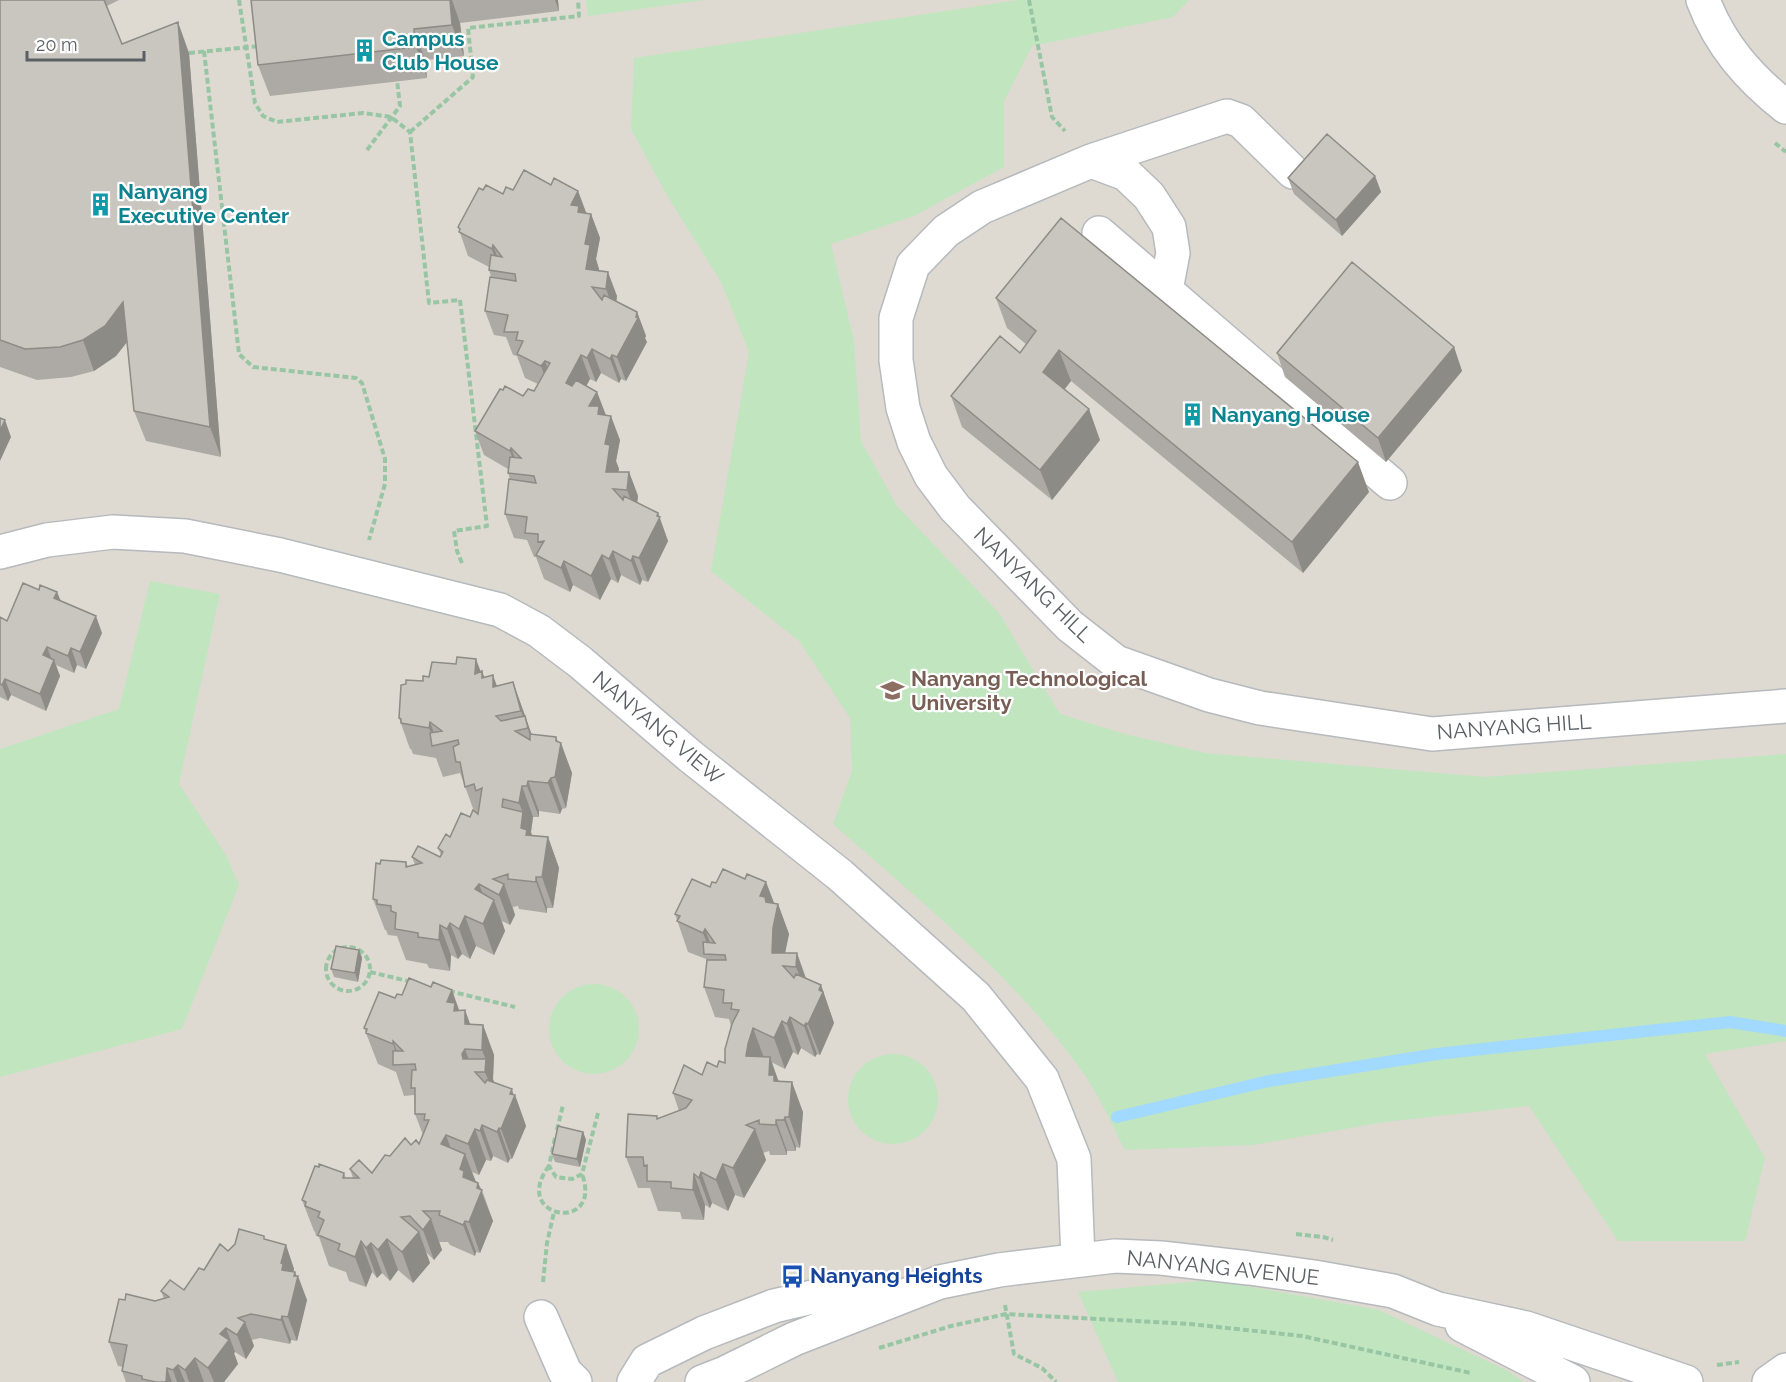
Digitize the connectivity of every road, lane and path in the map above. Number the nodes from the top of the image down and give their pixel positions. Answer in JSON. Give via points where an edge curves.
{"nodes":[{"id":1,"x":239,"y":0,"type":"edge"},
{"id":2,"x":578,"y":0,"type":"edge"},
{"id":3,"x":1029,"y":0,"type":"edge"},
{"id":4,"x":1703,"y":0,"type":"edge"},
{"id":5,"x":264,"y":46,"type":"edge"},
{"id":6,"x":248,"y":48,"type":"junction"},
{"id":7,"x":204,"y":51,"type":"junction"},
{"id":8,"x":189,"y":53,"type":"dead end"},
{"id":9,"x":397,"y":80,"type":"edge"},
{"id":10,"x":1786,"y":107,"type":"edge"},
{"id":11,"x":391,"y":117,"type":"junction"},
{"id":12,"x":410,"y":132,"type":"junction"},
{"id":13,"x":367,"y":150,"type":"dead end"},
{"id":14,"x":1091,"y":161,"type":"junction"},
{"id":15,"x":1293,"y":172,"type":"edge"},
{"id":16,"x":1099,"y":232,"type":"dead end"},
{"id":17,"x":1166,"y":290,"type":"junction"},
{"id":18,"x":1390,"y":483,"type":"dead end"},
{"id":19,"x":369,"y":544,"type":"dead end"},
{"id":20,"x":0,"y":552,"type":"edge"},
{"id":21,"x":464,"y":567,"type":"dead end"},
{"id":22,"x":1786,"y":706,"type":"edge"},
{"id":23,"x":370,"y":972,"type":"junction"},
{"id":24,"x":414,"y":983,"type":"edge"},
{"id":25,"x":448,"y":991,"type":"edge"},
{"id":26,"x":515,"y":1007,"type":"dead end"},
{"id":27,"x":563,"y":1105,"type":"dead end"},
{"id":28,"x":598,"y":1113,"type":"dead end"},
{"id":29,"x":549,"y":1166,"type":"junction"},
{"id":30,"x":582,"y":1174,"type":"junction"},
{"id":31,"x":554,"y":1212,"type":"junction"},
{"id":32,"x":1289,"y":1234,"type":"dead end"},
{"id":33,"x":1334,"y":1241,"type":"dead end"},
{"id":34,"x":1078,"y":1259,"type":"junction"},
{"id":35,"x":892,"y":1301,"type":"junction"},
{"id":36,"x":1438,"y":1309,"type":"junction"},
{"id":37,"x":1006,"y":1314,"type":"junction"},
{"id":38,"x":541,"y":1317,"type":"joint"},
{"id":39,"x":878,"y":1349,"type":"dead end"},
{"id":40,"x":1741,"y":1362,"type":"dead end"},
{"id":41,"x":1786,"y":1370,"type":"edge"},
{"id":42,"x":1698,"y":1374,"type":"edge"},
{"id":43,"x":1479,"y":1376,"type":"dead end"},
{"id":44,"x":575,"y":1382,"type":"edge"},
{"id":45,"x":634,"y":1382,"type":"edge"},
{"id":46,"x":702,"y":1382,"type":"edge"},
{"id":47,"x":1056,"y":1382,"type":"edge"},
{"id":48,"x":1573,"y":1382,"type":"edge"},
{"id":49,"x":1769,"y":1382,"type":"edge"}],
"edges":[{"from":1,"to":6,"type":"path"},
{"from":2,"to":12,"type":"path","via":[[579,16],[468,28],[473,77]]},
{"from":3,"to":14,"type":"path","via":[[1052,117]]},
{"from":4,"to":10,"type":"street","via":[[1732,56]]},
{"from":5,"to":6,"type":"path"},
{"from":6,"to":7,"type":"path"},
{"from":6,"to":11,"type":"path","via":[[255,103],[263,116],[277,122],[363,113]]},
{"from":7,"to":8,"type":"path"},
{"from":7,"to":19,"type":"path","via":[[239,354],[253,367],[356,378],[362,383],[385,459],[385,484]]},
{"from":9,"to":11,"type":"path","via":[[400,106]]},
{"from":11,"to":12,"type":"path"},
{"from":11,"to":13,"type":"path"},
{"from":12,"to":21,"type":"path","via":[[429,303],[460,300],[487,526],[454,531]]},
{"from":14,"to":15,"type":"street","name":"NANYANG HILL","via":[[1227,116],[1241,121]]},
{"from":14,"to":17,"type":"street","via":[[1126,174],[1149,196],[1169,227],[1173,253]]},
{"from":14,"to":22,"type":"street","name":"NANYANG HILL","via":[[982,207],[946,231],[913,265],[896,318],[896,360],[903,408],[914,442],[932,476],[955,508],[1079,633],[1116,662],[1209,695],[1260,708],[1432,734]]},
{"from":16,"to":17,"type":"street"},
{"from":17,"to":18,"type":"street"},
{"from":20,"to":34,"type":"street","name":"NANYANG VIEW","via":[[47,540],[113,532],[185,536],[280,555],[500,610],[539,631],[840,875],[976,997],[1042,1079],[1070,1149],[1074,1160]]},
{"from":23,"to":23,"type":"path","via":[[363,985],[349,990],[335,986],[326,967],[337,949],[351,947],[367,958]]},
{"from":23,"to":24,"type":"path"},
{"from":25,"to":26,"type":"path"},
{"from":27,"to":29,"type":"path"},
{"from":28,"to":30,"type":"path"},
{"from":29,"to":30,"type":"path","via":[[556,1177],[572,1179]]},
{"from":29,"to":31,"type":"path","via":[[539,1189],[543,1203]]},
{"from":30,"to":31,"type":"path","via":[[587,1186],[582,1203],[570,1213]]},
{"from":31,"to":38,"type":"path","via":[[546,1243]]},
{"from":32,"to":33,"type":"path"},
{"from":34,"to":35,"type":"street","name":"NANYANG AVENUE","via":[[940,1282]]},
{"from":34,"to":36,"type":"street","name":"NANYANG AVENUE","via":[[1161,1258],[1314,1277],[1393,1291]]},
{"from":35,"to":45,"type":"street","via":[[825,1294],[774,1306],[704,1333],[647,1361]]},
{"from":35,"to":46,"type":"street","name":"NANYANG AVENUE","via":[[794,1339]]},
{"from":36,"to":42,"type":"street","name":"NANYANG AVENUE"},
{"from":36,"to":48,"type":"street","name":"NANYANG AVENUE","via":[[1472,1332]]},
{"from":37,"to":39,"type":"path"},
{"from":37,"to":43,"type":"path","via":[[1191,1324],[1302,1336]]},
{"from":37,"to":47,"type":"path","via":[[1014,1354],[1042,1368]]},
{"from":38,"to":44,"type":"street","via":[[565,1372]]},
{"from":40,"to":42,"type":"path"},
{"from":41,"to":49,"type":"street"}]}
